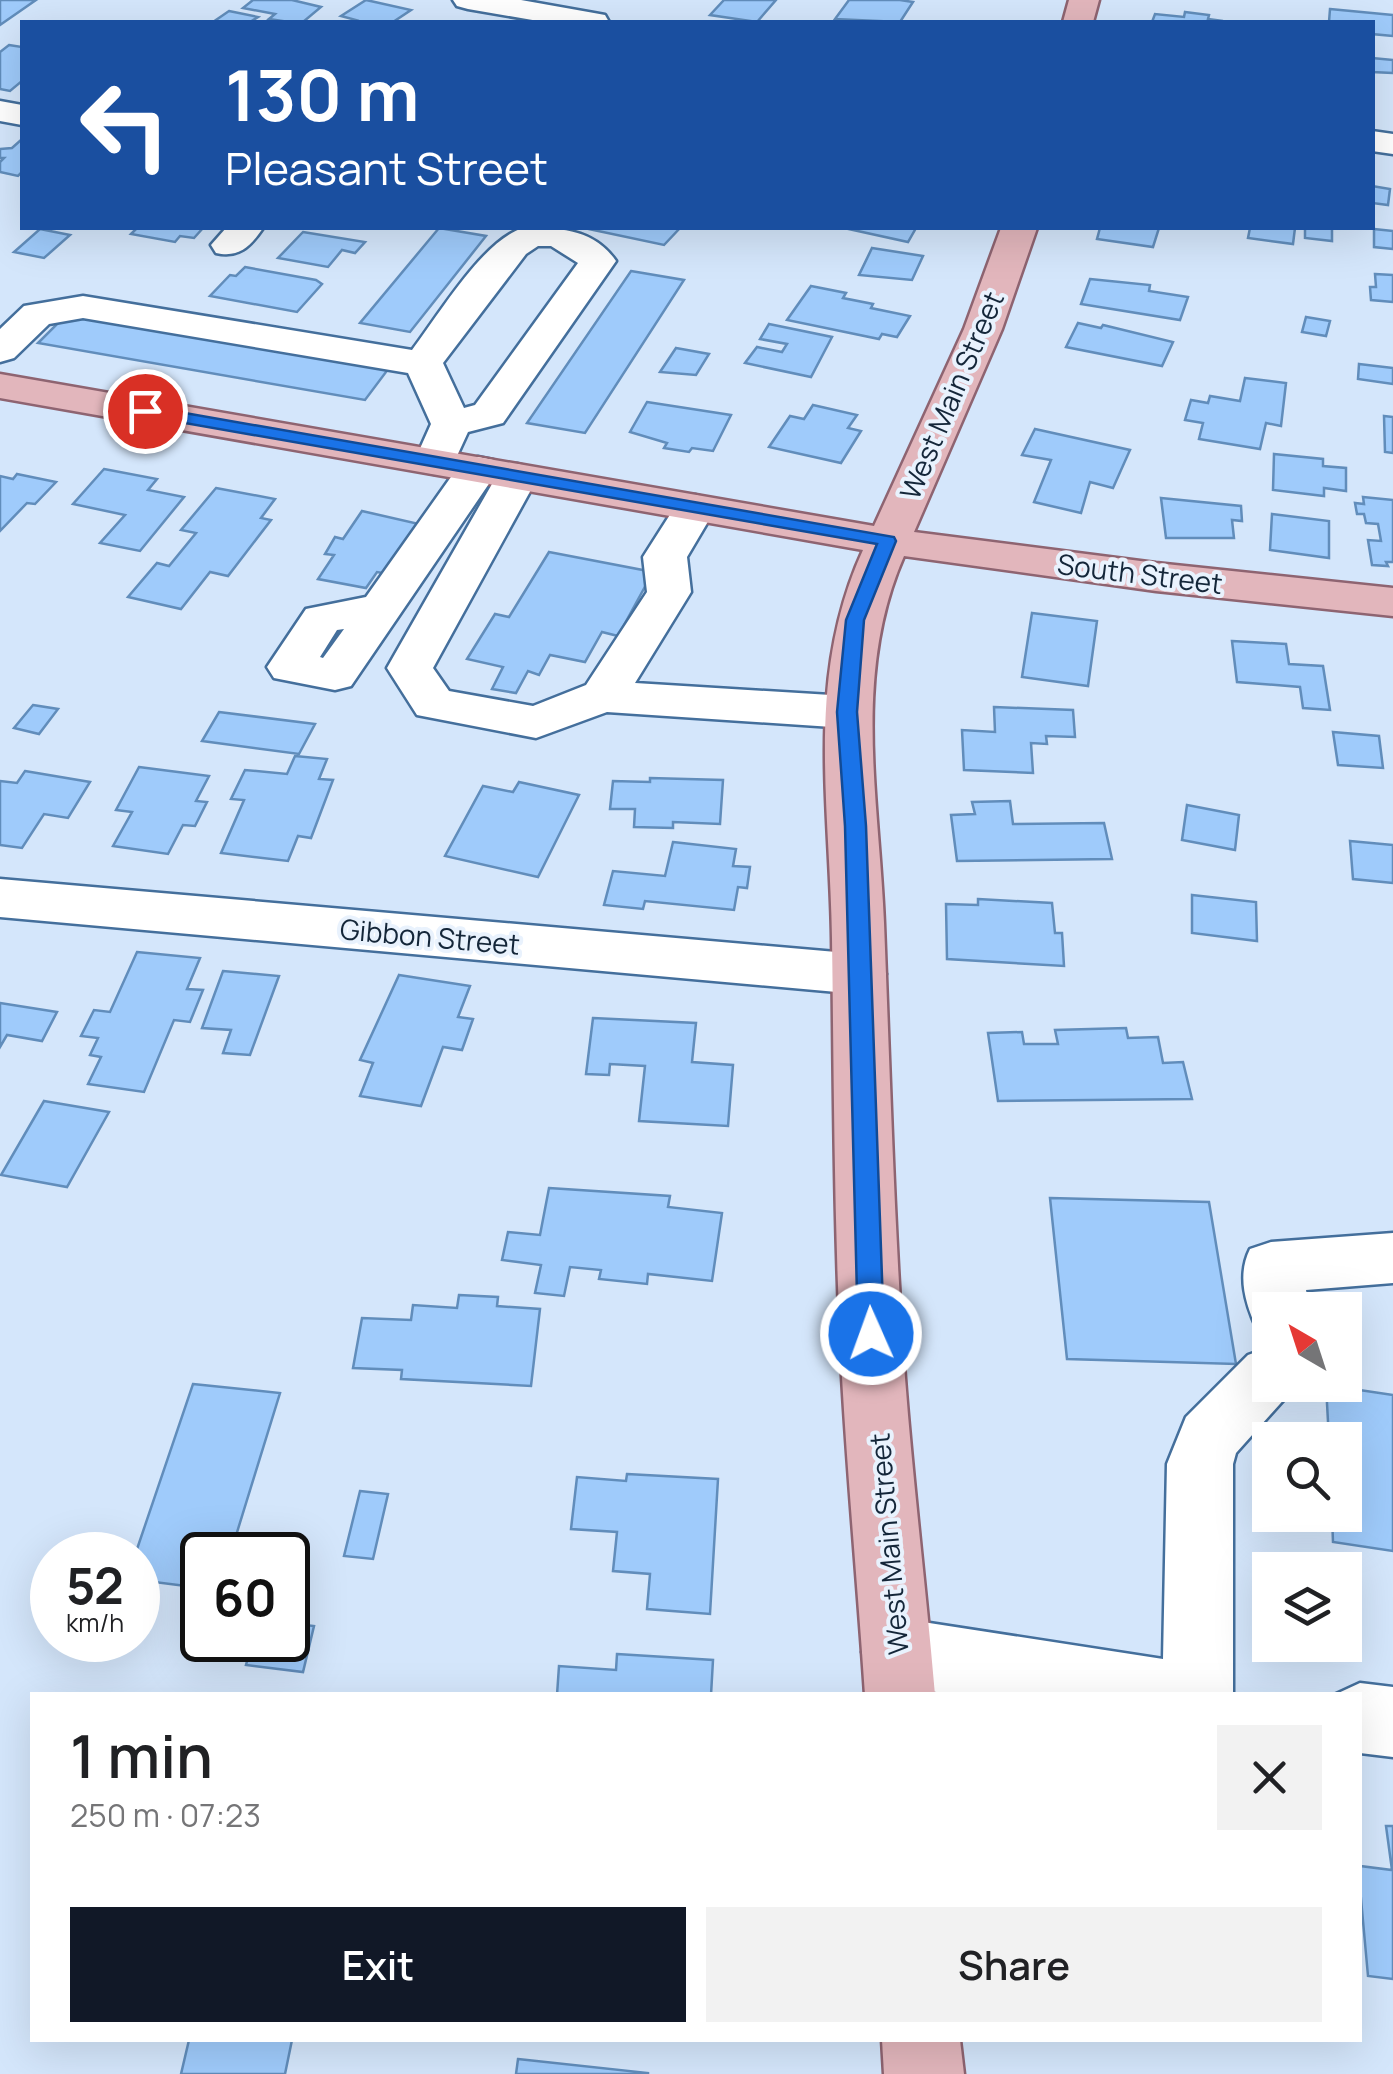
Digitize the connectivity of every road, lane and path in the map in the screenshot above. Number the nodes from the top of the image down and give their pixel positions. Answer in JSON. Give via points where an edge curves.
{"nodes":[{"id":1,"x":484,"y":1,"type":"edge"},
{"id":2,"x":453,"y":20,"type":"edge"},
{"id":3,"x":584,"y":20,"type":"edge"},
{"id":4,"x":1018,"y":230,"type":"edge"},
{"id":5,"x":0,"y":350,"type":"edge"},
{"id":6,"x":423,"y":363,"type":"junction"},
{"id":7,"x":0,"y":386,"type":"edge"},
{"id":8,"x":451,"y":424,"type":"junction"},
{"id":9,"x":476,"y":469,"type":"junction"},
{"id":10,"x":696,"y":508,"type":"junction"},
{"id":11,"x":888,"y":541,"type":"junction"},
{"id":12,"x":1393,"y":602,"type":"edge"},
{"id":13,"x":382,"y":608,"type":"dead end"},
{"id":14,"x":603,"y":696,"type":"junction"},
{"id":15,"x":847,"y":712,"type":"junction"},
{"id":16,"x":0,"y":898,"type":"edge"},
{"id":17,"x":860,"y":974,"type":"junction"},
{"id":18,"x":1393,"y":1258,"type":"edge"},
{"id":19,"x":1276,"y":1292,"type":"edge"},
{"id":20,"x":1252,"y":1393,"type":"edge"},
{"id":21,"x":898,"y":1673,"type":"edge"},
{"id":22,"x":1136,"y":1692,"type":"edge"},
{"id":23,"x":1198,"y":1692,"type":"edge"},
{"id":24,"x":1362,"y":1718,"type":"edge"},
{"id":25,"x":1393,"y":1722,"type":"edge"},
{"id":26,"x":922,"y":2042,"type":"edge"},
{"id":27,"x":924,"y":2074,"type":"edge"}],
"edges":[{"from":1,"to":2,"type":"street"},
{"from":1,"to":3,"type":"street"},
{"from":4,"to":11,"type":"main road","name":"West Main Street","via":[[983,330]]},
{"from":5,"to":6,"type":"street","via":[[36,314],[83,306]]},
{"from":6,"to":8,"type":"street"},
{"from":6,"to":8,"type":"street","via":[[519,241],[545,235],[576,241],[598,261],[490,414]]},
{"from":7,"to":9,"type":"main road","name":"South Street"},
{"from":8,"to":9,"type":"street"},
{"from":9,"to":10,"type":"main road","name":"South Street"},
{"from":9,"to":13,"type":"street"},
{"from":9,"to":14,"type":"street","via":[[410,668],[434,704],[536,722]]},
{"from":10,"to":11,"type":"main road","name":"South Street"},
{"from":10,"to":14,"type":"street","via":[[666,556],[669,592]]},
{"from":11,"to":12,"type":"main road","name":"South Street"},
{"from":11,"to":15,"type":"main road","name":"West Main Street","via":[[855,620]]},
{"from":14,"to":15,"type":"street"},
{"from":15,"to":17,"type":"main road","name":"West Main Street"},
{"from":16,"to":17,"type":"street","name":"Gibbon Street"},
{"from":17,"to":21,"type":"main road","name":"West Main Street","via":[[871,1334]]},
{"from":18,"to":19,"type":"street","via":[[1271,1268]]},
{"from":20,"to":23,"type":"street","via":[[1209,1437],[1200,1464]]},
{"from":21,"to":22,"type":"street"},
{"from":24,"to":25,"type":"street"},
{"from":26,"to":27,"type":"main road"}]}
